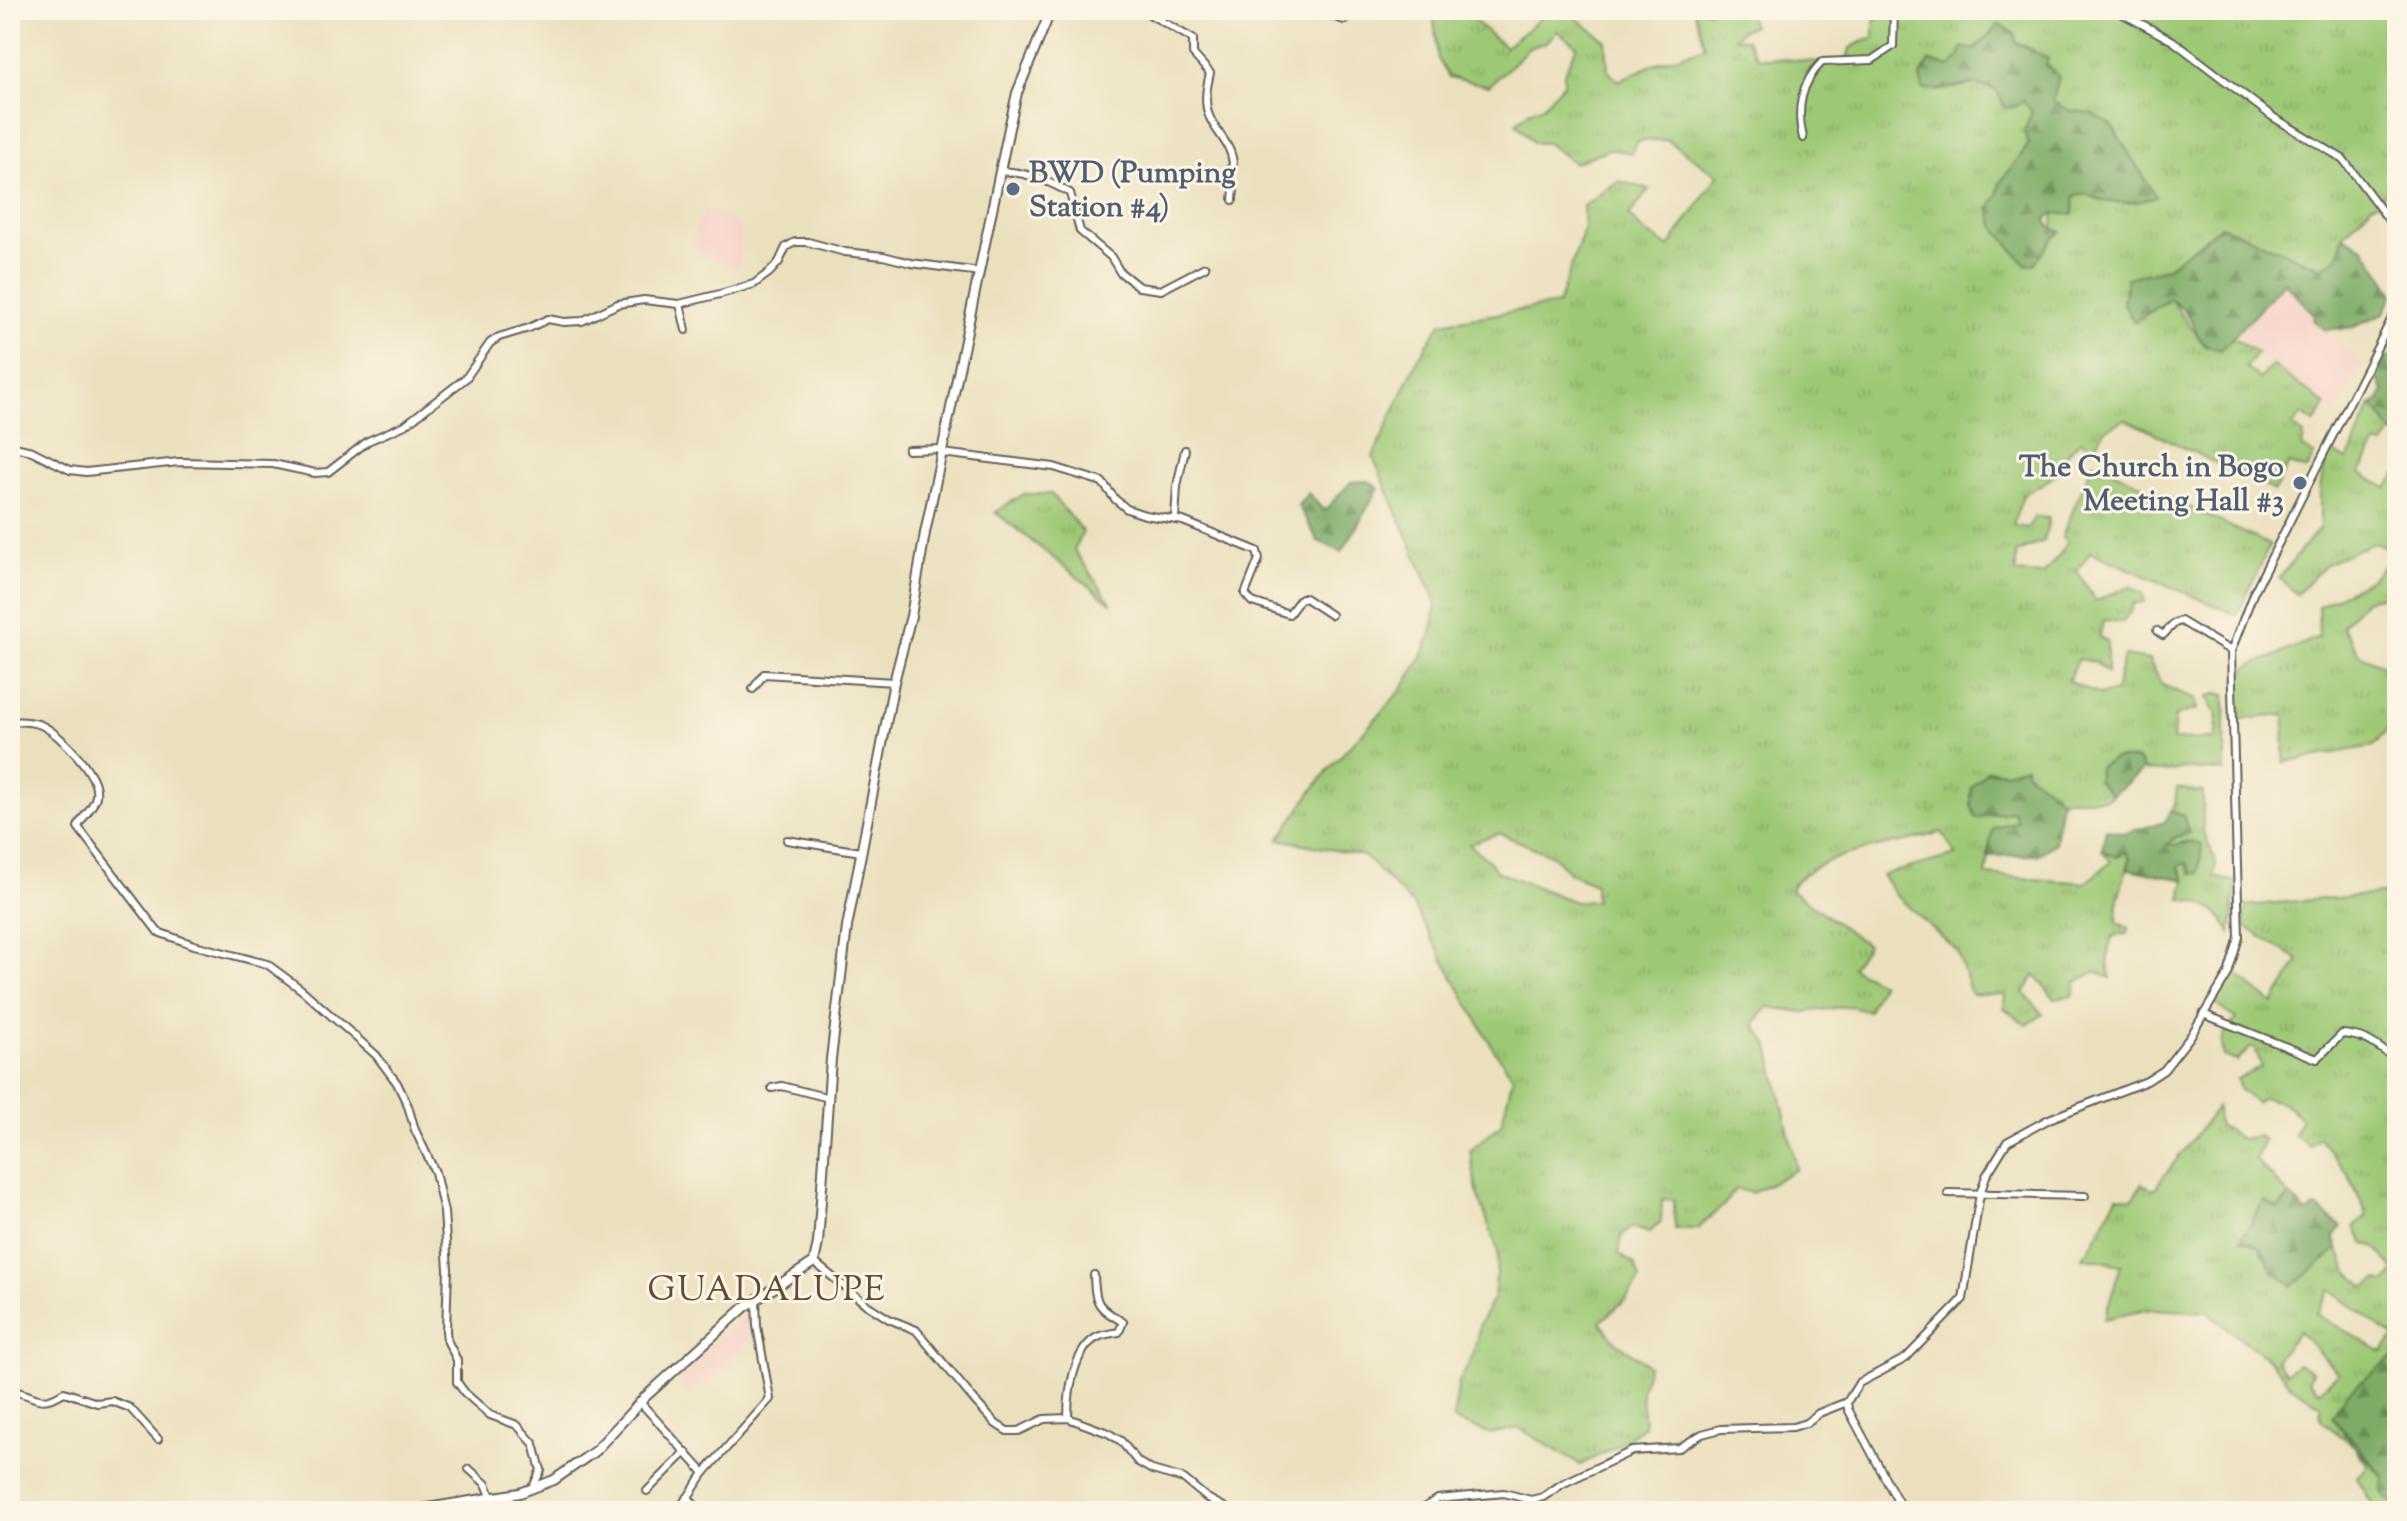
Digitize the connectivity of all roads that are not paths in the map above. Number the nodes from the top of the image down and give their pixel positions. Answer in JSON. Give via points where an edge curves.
{"nodes":[{"id":1,"x":1051,"y":10,"type":"edge"},
{"id":2,"x":1142,"y":10,"type":"edge"},
{"id":3,"x":1315,"y":10,"type":"edge"},
{"id":4,"x":1361,"y":10,"type":"edge"},
{"id":5,"x":1894,"y":10,"type":"edge"},
{"id":6,"x":2116,"y":10,"type":"edge"},
{"id":7,"x":1803,"y":138,"type":"dead end"},
{"id":8,"x":1001,"y":171,"type":"junction"},
{"id":9,"x":1233,"y":200,"type":"dead end"},
{"id":10,"x":2397,"y":231,"type":"edge"},
{"id":11,"x":1205,"y":267,"type":"dead end"},
{"id":12,"x":980,"y":272,"type":"junction"},
{"id":13,"x":680,"y":304,"type":"junction"},
{"id":14,"x":2397,"y":308,"type":"edge"},
{"id":15,"x":686,"y":330,"type":"dead end"},
{"id":16,"x":10,"y":446,"type":"edge"},
{"id":17,"x":908,"y":450,"type":"dead end"},
{"id":18,"x":1185,"y":450,"type":"dead end"},
{"id":19,"x":942,"y":451,"type":"junction"},
{"id":20,"x":1175,"y":519,"type":"junction"},
{"id":21,"x":1331,"y":615,"type":"dead end"},
{"id":22,"x":2157,"y":631,"type":"dead end"},
{"id":23,"x":2231,"y":651,"type":"junction"},
{"id":24,"x":894,"y":682,"type":"junction"},
{"id":25,"x":753,"y":689,"type":"dead end"},
{"id":26,"x":10,"y":722,"type":"edge"},
{"id":27,"x":787,"y":840,"type":"dead end"},
{"id":28,"x":861,"y":852,"type":"junction"},
{"id":29,"x":2203,"y":1014,"type":"junction"},
{"id":30,"x":2397,"y":1060,"type":"edge"},
{"id":31,"x":772,"y":1088,"type":"dead end"},
{"id":32,"x":829,"y":1098,"type":"junction"},
{"id":33,"x":1948,"y":1193,"type":"dead end"},
{"id":34,"x":1980,"y":1194,"type":"junction"},
{"id":35,"x":2085,"y":1196,"type":"dead end"},
{"id":36,"x":814,"y":1262,"type":"junction"},
{"id":37,"x":1094,"y":1275,"type":"dead end"},
{"id":38,"x":756,"y":1299,"type":"junction"},
{"id":39,"x":10,"y":1391,"type":"edge"},
{"id":40,"x":640,"y":1402,"type":"junction"},
{"id":41,"x":1847,"y":1402,"type":"junction"},
{"id":42,"x":1068,"y":1418,"type":"junction"},
{"id":43,"x":158,"y":1439,"type":"dead end"},
{"id":44,"x":686,"y":1452,"type":"junction"},
{"id":45,"x":469,"y":1469,"type":"dead end"},
{"id":46,"x":704,"y":1473,"type":"junction"},
{"id":47,"x":532,"y":1490,"type":"junction"},
{"id":48,"x":647,"y":1491,"type":"dead end"},
{"id":49,"x":688,"y":1497,"type":"junction"},
{"id":50,"x":492,"y":1498,"type":"junction"},
{"id":51,"x":409,"y":1511,"type":"edge"},
{"id":52,"x":676,"y":1511,"type":"edge"},
{"id":53,"x":699,"y":1511,"type":"edge"},
{"id":54,"x":1231,"y":1511,"type":"edge"},
{"id":55,"x":1419,"y":1511,"type":"edge"},
{"id":56,"x":1903,"y":1511,"type":"edge"}],
"edges":[{"from":1,"to":8,"type":"main road","via":[[1017,93]]},
{"from":2,"to":9,"type":"street","via":[[1193,39],[1193,54],[1210,73],[1208,114],[1233,157],[1226,172]]},
{"from":3,"to":4,"type":"street","via":[[1344,20]]},
{"from":5,"to":7,"type":"street","via":[[1893,46],[1872,60],[1822,62],[1812,72],[1799,110]]},
{"from":6,"to":10,"type":"street","via":[[2173,41],[2273,117],[2343,159]]},
{"from":8,"to":11,"type":"street","via":[[1051,182],[1070,193],[1080,231],[1139,287],[1161,290]]},
{"from":8,"to":12,"type":"main road"},
{"from":12,"to":13,"type":"street","via":[[795,242],[754,284]]},
{"from":12,"to":19,"type":"main road"},
{"from":13,"to":15,"type":"street"},
{"from":13,"to":16,"type":"street","via":[[618,304],[582,321],[548,319],[499,337],[446,394],[328,472],[273,464],[179,462],[86,472]]},
{"from":14,"to":23,"type":"street","via":[[2253,594]]},
{"from":17,"to":19,"type":"street"},
{"from":18,"to":20,"type":"street"},
{"from":19,"to":20,"type":"street","via":[[1054,467],[1102,482],[1127,509]]},
{"from":19,"to":24,"type":"main road"},
{"from":20,"to":21,"type":"street","via":[[1257,551],[1259,559],[1245,594],[1252,602],[1289,614],[1305,598]]},
{"from":22,"to":23,"type":"street","via":[[2163,635],[2181,621]]},
{"from":23,"to":29,"type":"street","via":[[2239,937],[2228,974]]},
{"from":24,"to":25,"type":"street","via":[[764,674]]},
{"from":24,"to":28,"type":"main road"},
{"from":26,"to":47,"type":"street","via":[[43,726],[85,765],[97,794],[78,827],[158,932],[267,964],[376,1055],[397,1083],[435,1172],[444,1212],[446,1331],[457,1360],[457,1382],[490,1415],[517,1425],[534,1444],[541,1470]]},
{"from":27,"to":28,"type":"street"},
{"from":28,"to":32,"type":"main road","via":[[841,966]]},
{"from":29,"to":30,"type":"street","via":[[2317,1059],[2342,1034],[2370,1040]]},
{"from":29,"to":34,"type":"street","via":[[2164,1070],[2007,1142]]},
{"from":31,"to":32,"type":"street"},
{"from":32,"to":36,"type":"main road"},
{"from":33,"to":34,"type":"street"},
{"from":34,"to":35,"type":"street"},
{"from":34,"to":41,"type":"street","via":[[1963,1299],[1906,1358],[1859,1383]]},
{"from":36,"to":38,"type":"main road"},
{"from":36,"to":42,"type":"street","via":[[867,1305],[916,1330],[1002,1428],[1019,1431],[1044,1419]]},
{"from":37,"to":42,"type":"street","via":[[1097,1303],[1123,1322],[1119,1332],[1098,1336],[1087,1346],[1074,1368]]},
{"from":38,"to":40,"type":"main road"},
{"from":38,"to":46,"type":"street","via":[[770,1399]]},
{"from":39,"to":43,"type":"street","via":[[48,1401],[64,1392],[97,1403],[112,1401],[130,1408]]},
{"from":40,"to":44,"type":"street"},
{"from":40,"to":47,"type":"main road","via":[[586,1458]]},
{"from":41,"to":55,"type":"street","via":[[1793,1427],[1721,1429],[1679,1448],[1632,1451],[1543,1497],[1531,1500],[1504,1493],[1438,1499]]},
{"from":41,"to":56,"type":"street"},
{"from":42,"to":54,"type":"street","via":[[1108,1433],[1138,1462],[1184,1479]]},
{"from":44,"to":46,"type":"street"},
{"from":44,"to":48,"type":"street"},
{"from":45,"to":50,"type":"street"},
{"from":46,"to":49,"type":"street"},
{"from":47,"to":50,"type":"main road"},
{"from":49,"to":52,"type":"street"},
{"from":49,"to":53,"type":"street"},
{"from":50,"to":51,"type":"main road"}]}
